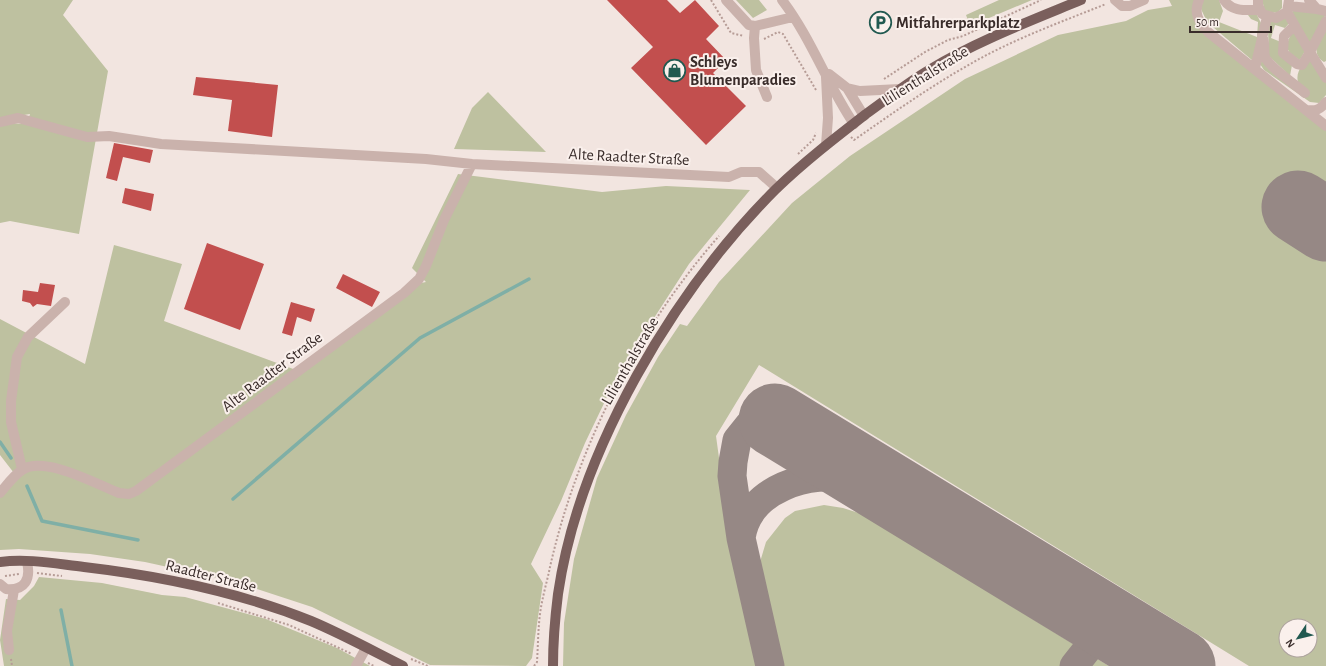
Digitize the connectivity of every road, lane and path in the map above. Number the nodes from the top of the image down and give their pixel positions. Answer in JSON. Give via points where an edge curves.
{"nodes":[{"id":1,"x":711,"y":0,"type":"edge"},
{"id":2,"x":726,"y":0,"type":"edge"},
{"id":3,"x":782,"y":0,"type":"edge"},
{"id":4,"x":1041,"y":0,"type":"edge"},
{"id":5,"x":1081,"y":0,"type":"edge"},
{"id":6,"x":1144,"y":0,"type":"edge"},
{"id":7,"x":1199,"y":0,"type":"edge"},
{"id":8,"x":1224,"y":0,"type":"edge"},
{"id":9,"x":1309,"y":0,"type":"edge"},
{"id":10,"x":1112,"y":1,"type":"edge"},
{"id":11,"x":1288,"y":6,"type":"edge"},
{"id":12,"x":1261,"y":9,"type":"edge"},
{"id":13,"x":1321,"y":10,"type":"edge"},
{"id":14,"x":793,"y":17,"type":"junction"},
{"id":15,"x":1326,"y":21,"type":"edge"},
{"id":16,"x":755,"y":26,"type":"junction"},
{"id":17,"x":1294,"y":26,"type":"junction"},
{"id":18,"x":1262,"y":35,"type":"junction"},
{"id":19,"x":754,"y":38,"type":"junction"},
{"id":20,"x":1310,"y":52,"type":"junction"},
{"id":21,"x":1297,"y":64,"type":"junction"},
{"id":22,"x":1255,"y":68,"type":"junction"},
{"id":23,"x":825,"y":71,"type":"junction"},
{"id":24,"x":1326,"y":78,"type":"edge"},
{"id":25,"x":882,"y":80,"type":"dead end"},
{"id":26,"x":1292,"y":82,"type":"junction"},
{"id":27,"x":847,"y":88,"type":"junction"},
{"id":28,"x":900,"y":89,"type":"junction"},
{"id":29,"x":819,"y":94,"type":"dead end"},
{"id":30,"x":1305,"y":94,"type":"dead end"},
{"id":31,"x":767,"y":97,"type":"dead end"},
{"id":32,"x":1326,"y":102,"type":"edge"},
{"id":33,"x":1306,"y":110,"type":"junction"},
{"id":34,"x":864,"y":116,"type":"junction"},
{"id":35,"x":0,"y":122,"type":"edge"},
{"id":36,"x":854,"y":124,"type":"junction"},
{"id":37,"x":1326,"y":126,"type":"edge"},
{"id":38,"x":845,"y":130,"type":"junction"},
{"id":39,"x":826,"y":145,"type":"junction"},
{"id":40,"x":472,"y":164,"type":"junction"},
{"id":41,"x":777,"y":188,"type":"junction"},
{"id":42,"x":64,"y":302,"type":"dead end"},
{"id":43,"x":22,"y":469,"type":"junction"},
{"id":44,"x":0,"y":493,"type":"edge"},
{"id":45,"x":0,"y":562,"type":"edge"},
{"id":46,"x":27,"y":562,"type":"junction"},
{"id":47,"x":29,"y":572,"type":"junction"},
{"id":48,"x":0,"y":576,"type":"edge"},
{"id":49,"x":66,"y":576,"type":"dead end"},
{"id":50,"x":0,"y":584,"type":"edge"},
{"id":51,"x":14,"y":590,"type":"junction"},
{"id":52,"x":212,"y":601,"type":"dead end"},
{"id":53,"x":366,"y":648,"type":"junction"},
{"id":54,"x":9,"y":650,"type":"dead end"},
{"id":55,"x":358,"y":662,"type":"edge"},
{"id":56,"x":374,"y":666,"type":"edge"},
{"id":57,"x":403,"y":666,"type":"edge"},
{"id":58,"x":553,"y":666,"type":"edge"}],
"edges":[{"from":1,"to":19,"type":"path","via":[[731,33]]},
{"from":2,"to":16,"type":"street","via":[[749,25]]},
{"from":3,"to":14,"type":"street"},
{"from":4,"to":25,"type":"path","name":"Lilienthalstraße","via":[[963,36],[948,40]]},
{"from":5,"to":28,"type":"main road","name":"Lilienthalstraße","via":[[966,50]]},
{"from":6,"to":10,"type":"street","via":[[1130,6],[1122,6]]},
{"from":7,"to":22,"type":"street","via":[[1196,14],[1208,32]]},
{"from":8,"to":12,"type":"street","via":[[1238,14]]},
{"from":9,"to":13,"type":"street"},
{"from":10,"to":38,"type":"path","name":"Lilienthalstraße","via":[[973,62],[918,95],[854,140]]},
{"from":11,"to":12,"type":"street","via":[[1276,18]]},
{"from":11,"to":13,"type":"street"},
{"from":11,"to":17,"type":"street"},
{"from":12,"to":18,"type":"street"},
{"from":14,"to":16,"type":"street"},
{"from":14,"to":23,"type":"street"},
{"from":15,"to":20,"type":"street"},
{"from":16,"to":19,"type":"street"},
{"from":17,"to":20,"type":"street"},
{"from":17,"to":21,"type":"street","via":[[1284,36],[1283,53]]},
{"from":18,"to":22,"type":"street"},
{"from":18,"to":26,"type":"street","via":[[1266,43],[1265,56],[1270,64]]},
{"from":19,"to":29,"type":"path","via":[[765,39],[778,32],[783,34]]},
{"from":19,"to":31,"type":"street","via":[[756,70]]},
{"from":20,"to":21,"type":"street","via":[[1302,65]]},
{"from":20,"to":24,"type":"street"},
{"from":21,"to":26,"type":"street"},
{"from":22,"to":33,"type":"street"},
{"from":23,"to":27,"type":"street"},
{"from":23,"to":36,"type":"street"},
{"from":23,"to":39,"type":"street","via":[[828,118]]},
{"from":26,"to":30,"type":"street"},
{"from":27,"to":28,"type":"street","via":[[864,92]]},
{"from":27,"to":34,"type":"street"},
{"from":28,"to":34,"type":"main road","name":"Lilienthalstraße"},
{"from":32,"to":33,"type":"street","via":[[1322,108],[1315,111]]},
{"from":33,"to":37,"type":"street"},
{"from":34,"to":36,"type":"main road","name":"Lilienthalstraße"},
{"from":35,"to":40,"type":"street","name":"Alte Raadter Straße","via":[[18,118],[86,137],[108,136],[160,144],[426,159]]},
{"from":36,"to":38,"type":"main road","name":"Lilienthalstraße"},
{"from":38,"to":39,"type":"main road","name":"Lilienthalstraße"},
{"from":39,"to":41,"type":"main road","name":"Lilienthalstraße"},
{"from":40,"to":41,"type":"street","name":"Alte Raadter Straße","via":[[729,177],[741,172],[759,172]]},
{"from":40,"to":43,"type":"street","name":"Alte Raadter Straße","via":[[419,279],[404,293],[136,491],[129,494],[119,493],[52,466],[35,465]]},
{"from":41,"to":58,"type":"main road","name":"Lilienthalstraße","via":[[748,219],[688,295],[654,346],[616,416],[590,477],[567,552],[558,593]]},
{"from":42,"to":43,"type":"street","via":[[28,337],[17,357],[11,422]]},
{"from":43,"to":44,"type":"street"},
{"from":45,"to":46,"type":"main road","name":"Raadter Straße"},
{"from":46,"to":47,"type":"street"},
{"from":46,"to":53,"type":"main road","name":"Raadter Straße","via":[[117,571],[245,598],[311,621]]},
{"from":47,"to":48,"type":"path"},
{"from":47,"to":49,"type":"path"},
{"from":47,"to":51,"type":"street","via":[[24,584]]},
{"from":50,"to":51,"type":"street","via":[[6,589]]},
{"from":51,"to":54,"type":"street","via":[[7,631]]},
{"from":52,"to":55,"type":"path","via":[[289,625],[333,644]]},
{"from":53,"to":55,"type":"street"},
{"from":53,"to":57,"type":"main road","name":"Raadter Straße"},
{"from":55,"to":56,"type":"path"}]}
